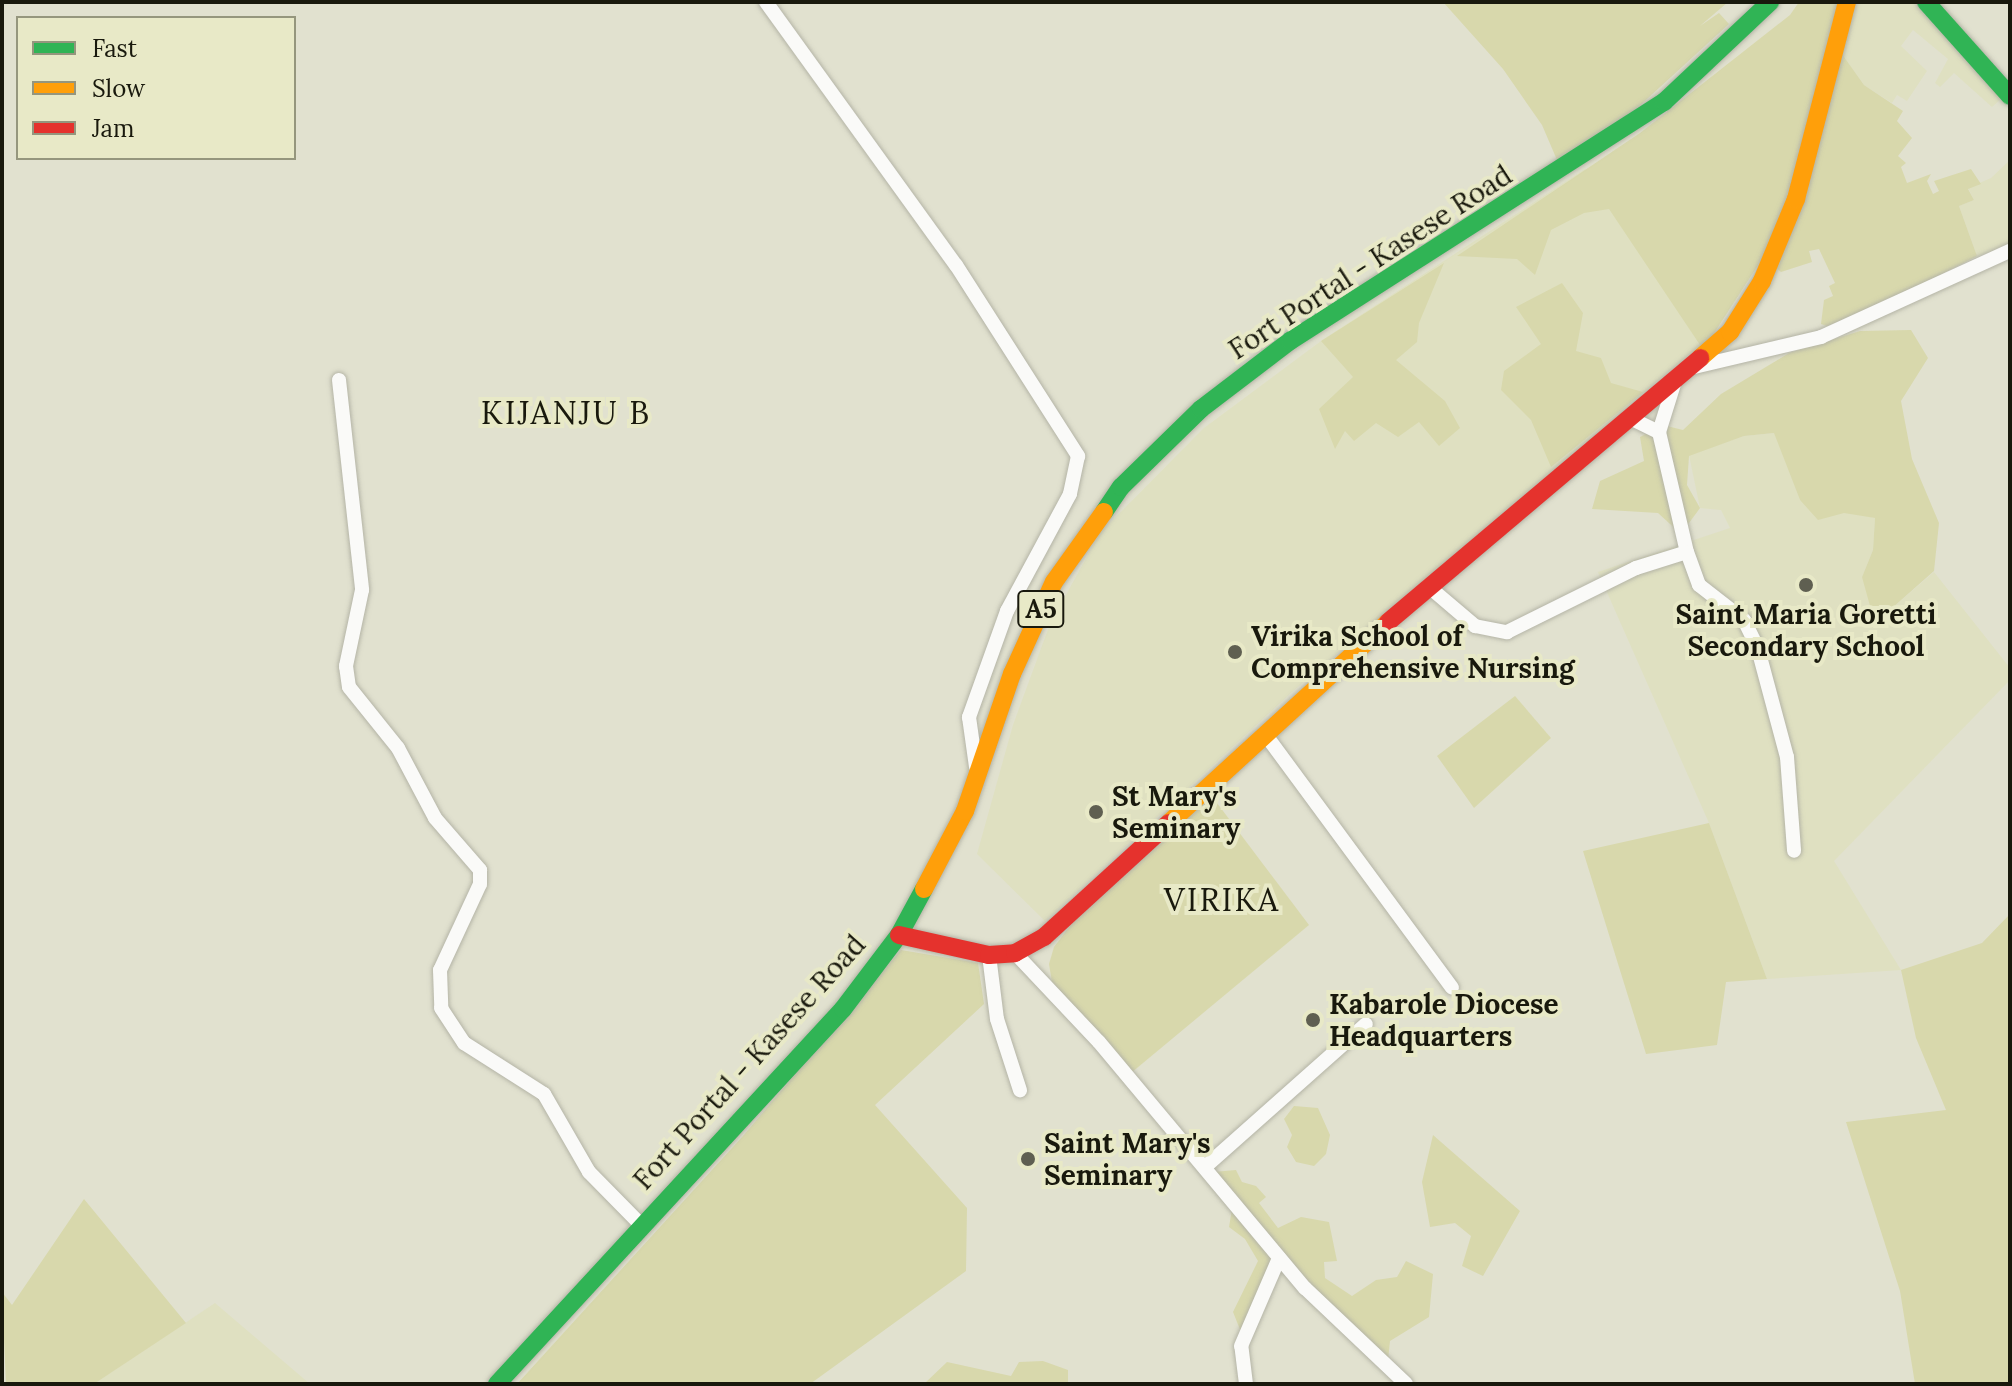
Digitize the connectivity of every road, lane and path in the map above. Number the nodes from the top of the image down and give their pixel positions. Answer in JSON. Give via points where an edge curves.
{"nodes":[{"id":1,"x":766,"y":2,"type":"edge"},
{"id":2,"x":1770,"y":2,"type":"edge"},
{"id":3,"x":1847,"y":2,"type":"edge"},
{"id":4,"x":1926,"y":2,"type":"edge"},
{"id":5,"x":2010,"y":96,"type":"edge"},
{"id":6,"x":2010,"y":251,"type":"edge"},
{"id":7,"x":1690,"y":368,"type":"junction"},
{"id":8,"x":339,"y":380,"type":"dead end"},
{"id":9,"x":1675,"y":381,"type":"junction"},
{"id":10,"x":1632,"y":419,"type":"junction"},
{"id":11,"x":1659,"y":432,"type":"junction"},
{"id":12,"x":1687,"y":552,"type":"junction"},
{"id":13,"x":1428,"y":586,"type":"junction"},
{"id":14,"x":1265,"y":734,"type":"junction"},
{"id":15,"x":979,"y":779,"type":"junction"},
{"id":16,"x":1794,"y":851,"type":"dead end"},
{"id":17,"x":899,"y":935,"type":"junction"},
{"id":18,"x":1015,"y":953,"type":"junction"},
{"id":19,"x":989,"y":955,"type":"junction"},
{"id":20,"x":1452,"y":988,"type":"dead end"},
{"id":21,"x":1366,"y":1024,"type":"dead end"},
{"id":22,"x":1020,"y":1090,"type":"dead end"},
{"id":23,"x":1205,"y":1167,"type":"junction"},
{"id":24,"x":641,"y":1225,"type":"junction"},
{"id":25,"x":1279,"y":1258,"type":"junction"},
{"id":26,"x":497,"y":1384,"type":"edge"},
{"id":27,"x":1246,"y":1384,"type":"edge"},
{"id":28,"x":1406,"y":1384,"type":"edge"}],
"edges":[{"from":1,"to":15,"type":"street","via":[[956,265],[1078,456],[1070,494],[1007,611],[969,717]]},
{"from":2,"to":15,"type":"main road","name":"Fort Portal - Kasese Road","number":"A5","via":[[1664,102],[1290,341],[1165,441],[1081,538],[1054,582],[1012,674]]},
{"from":3,"to":7,"type":"main road","via":[[1796,199],[1762,281],[1730,332]]},
{"from":4,"to":5,"type":"main road"},
{"from":6,"to":7,"type":"street","via":[[1821,337]]},
{"from":7,"to":9,"type":"main road"},
{"from":8,"to":24,"type":"street","via":[[362,590],[346,666],[349,687],[398,748],[435,818],[480,870],[480,884],[440,970],[441,1008],[464,1043],[544,1094],[589,1172]]},
{"from":9,"to":10,"type":"main road"},
{"from":9,"to":11,"type":"street"},
{"from":10,"to":11,"type":"street"},
{"from":10,"to":13,"type":"main road"},
{"from":11,"to":12,"type":"street"},
{"from":12,"to":13,"type":"street","via":[[1636,568],[1507,632],[1475,626]]},
{"from":12,"to":16,"type":"street","via":[[1699,585],[1744,620],[1758,649],[1787,757]]},
{"from":13,"to":14,"type":"main road"},
{"from":14,"to":18,"type":"main road","via":[[1044,937]]},
{"from":14,"to":20,"type":"street"},
{"from":15,"to":17,"type":"main road","name":"Fort Portal - Kasese Road","number":"A5","via":[[947,852]]},
{"from":17,"to":19,"type":"main road"},
{"from":17,"to":24,"type":"main road","name":"Fort Portal - Kasese Road","number":"A5","via":[[843,1009]]},
{"from":18,"to":19,"type":"main road"},
{"from":18,"to":23,"type":"street"},
{"from":19,"to":22,"type":"street","via":[[997,1019]]},
{"from":21,"to":23,"type":"street"},
{"from":23,"to":25,"type":"street"},
{"from":24,"to":26,"type":"main road","name":"Fort Portal - Kasese Road","number":"A5"},
{"from":25,"to":27,"type":"street","via":[[1241,1346]]},
{"from":25,"to":28,"type":"street"}]}
